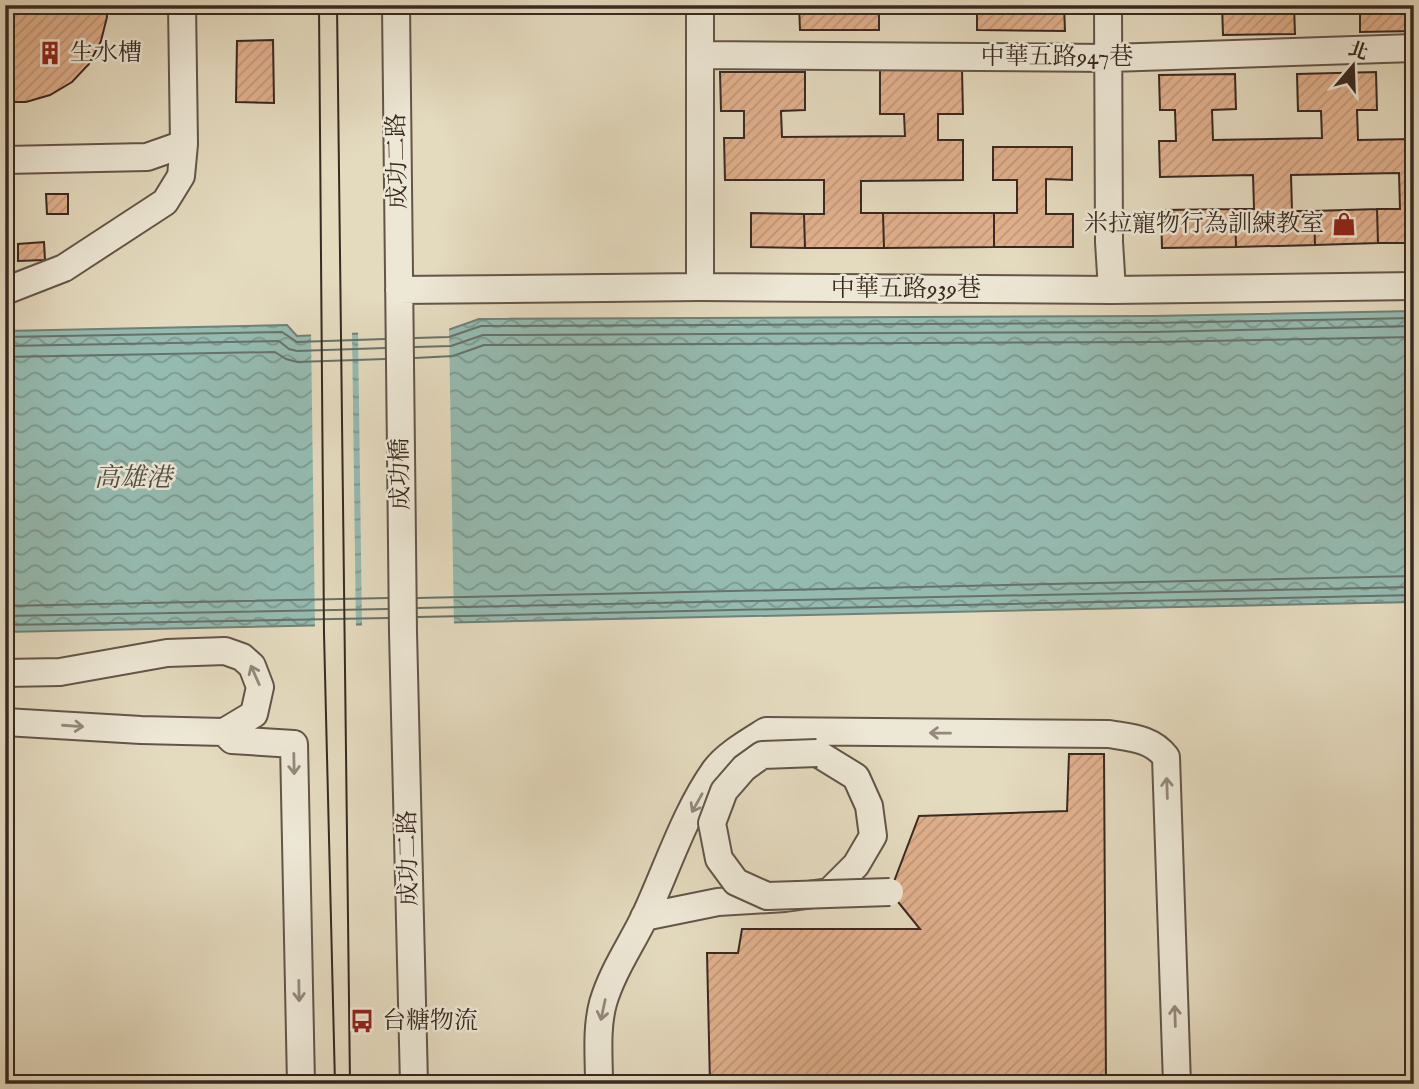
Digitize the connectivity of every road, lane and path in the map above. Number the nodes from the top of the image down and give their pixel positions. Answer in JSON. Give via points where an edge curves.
{"nodes":[{"id":1,"x":182,"y":5,"type":"edge"},
{"id":2,"x":396,"y":5,"type":"edge"},
{"id":3,"x":700,"y":5,"type":"edge"},
{"id":4,"x":1108,"y":5,"type":"edge"},
{"id":5,"x":1414,"y":48,"type":"edge"},
{"id":6,"x":700,"y":55,"type":"junction"},
{"id":7,"x":1110,"y":58,"type":"junction"},
{"id":8,"x":184,"y":144,"type":"junction"},
{"id":9,"x":5,"y":160,"type":"edge"},
{"id":10,"x":1414,"y":286,"type":"edge"},
{"id":11,"x":699,"y":287,"type":"junction"},
{"id":12,"x":399,"y":290,"type":"junction"},
{"id":13,"x":1112,"y":290,"type":"junction"},
{"id":14,"x":5,"y":291,"type":"edge"},
{"id":15,"x":399,"y":316,"type":"joint"},
{"id":16,"x":403,"y":632,"type":"joint"},
{"id":17,"x":5,"y":673,"type":"edge"},
{"id":18,"x":5,"y":722,"type":"edge"},
{"id":19,"x":224,"y":732,"type":"junction"},
{"id":20,"x":890,"y":892,"type":"dead end"},
{"id":21,"x":644,"y":917,"type":"junction"},
{"id":22,"x":301,"y":1084,"type":"edge"},
{"id":23,"x":414,"y":1084,"type":"edge"},
{"id":24,"x":599,"y":1084,"type":"edge"},
{"id":25,"x":1177,"y":1084,"type":"edge"}],
"edges":[{"from":1,"to":8,"type":"street"},
{"from":2,"to":12,"type":"street","name":"成功二路"},
{"from":3,"to":6,"type":"street"},
{"from":4,"to":7,"type":"street"},
{"from":5,"to":7,"type":"street","name":"中華五路947巷"},
{"from":6,"to":7,"type":"street","name":"中華五路947巷"},
{"from":6,"to":11,"type":"street"},
{"from":7,"to":13,"type":"street","via":[[1108,242]]},
{"from":8,"to":9,"type":"street","via":[[148,157]]},
{"from":8,"to":14,"type":"street","via":[[181,176],[165,202],[64,268]]},
{"from":10,"to":13,"type":"street","name":"中華五路939巷"},
{"from":11,"to":12,"type":"street","name":"中華五路939巷"},
{"from":11,"to":13,"type":"street","name":"中華五路939巷"},
{"from":12,"to":15,"type":"street","name":"成功二路"},
{"from":15,"to":16,"type":"street","name":"成功橋"},
{"from":16,"to":23,"type":"street","name":"成功二路"},
{"from":19,"to":17,"type":"street","one_way":true,"via":[[254,714],[260,687],[252,666],[225,651],[167,653],[60,672]]},
{"from":18,"to":19,"type":"street","one_way":true},
{"from":19,"to":22,"type":"street","one_way":true,"via":[[232,740],[294,744]]},
{"from":20,"to":21,"type":"street","bridge":true,"via":[[811,895],[798,896],[767,895],[736,882],[719,859],[712,822],[724,790],[762,755],[817,753],[856,777],[869,806],[873,836],[856,864],[829,892],[807,895],[796,897],[785,898],[718,902]]},
{"from":21,"to":24,"type":"street","one_way":true,"via":[[603,1004]]},
{"from":25,"to":21,"type":"street","one_way":true,"via":[[1166,757],[1147,741],[1109,734],[766,732],[716,768],[686,822]]}]}
